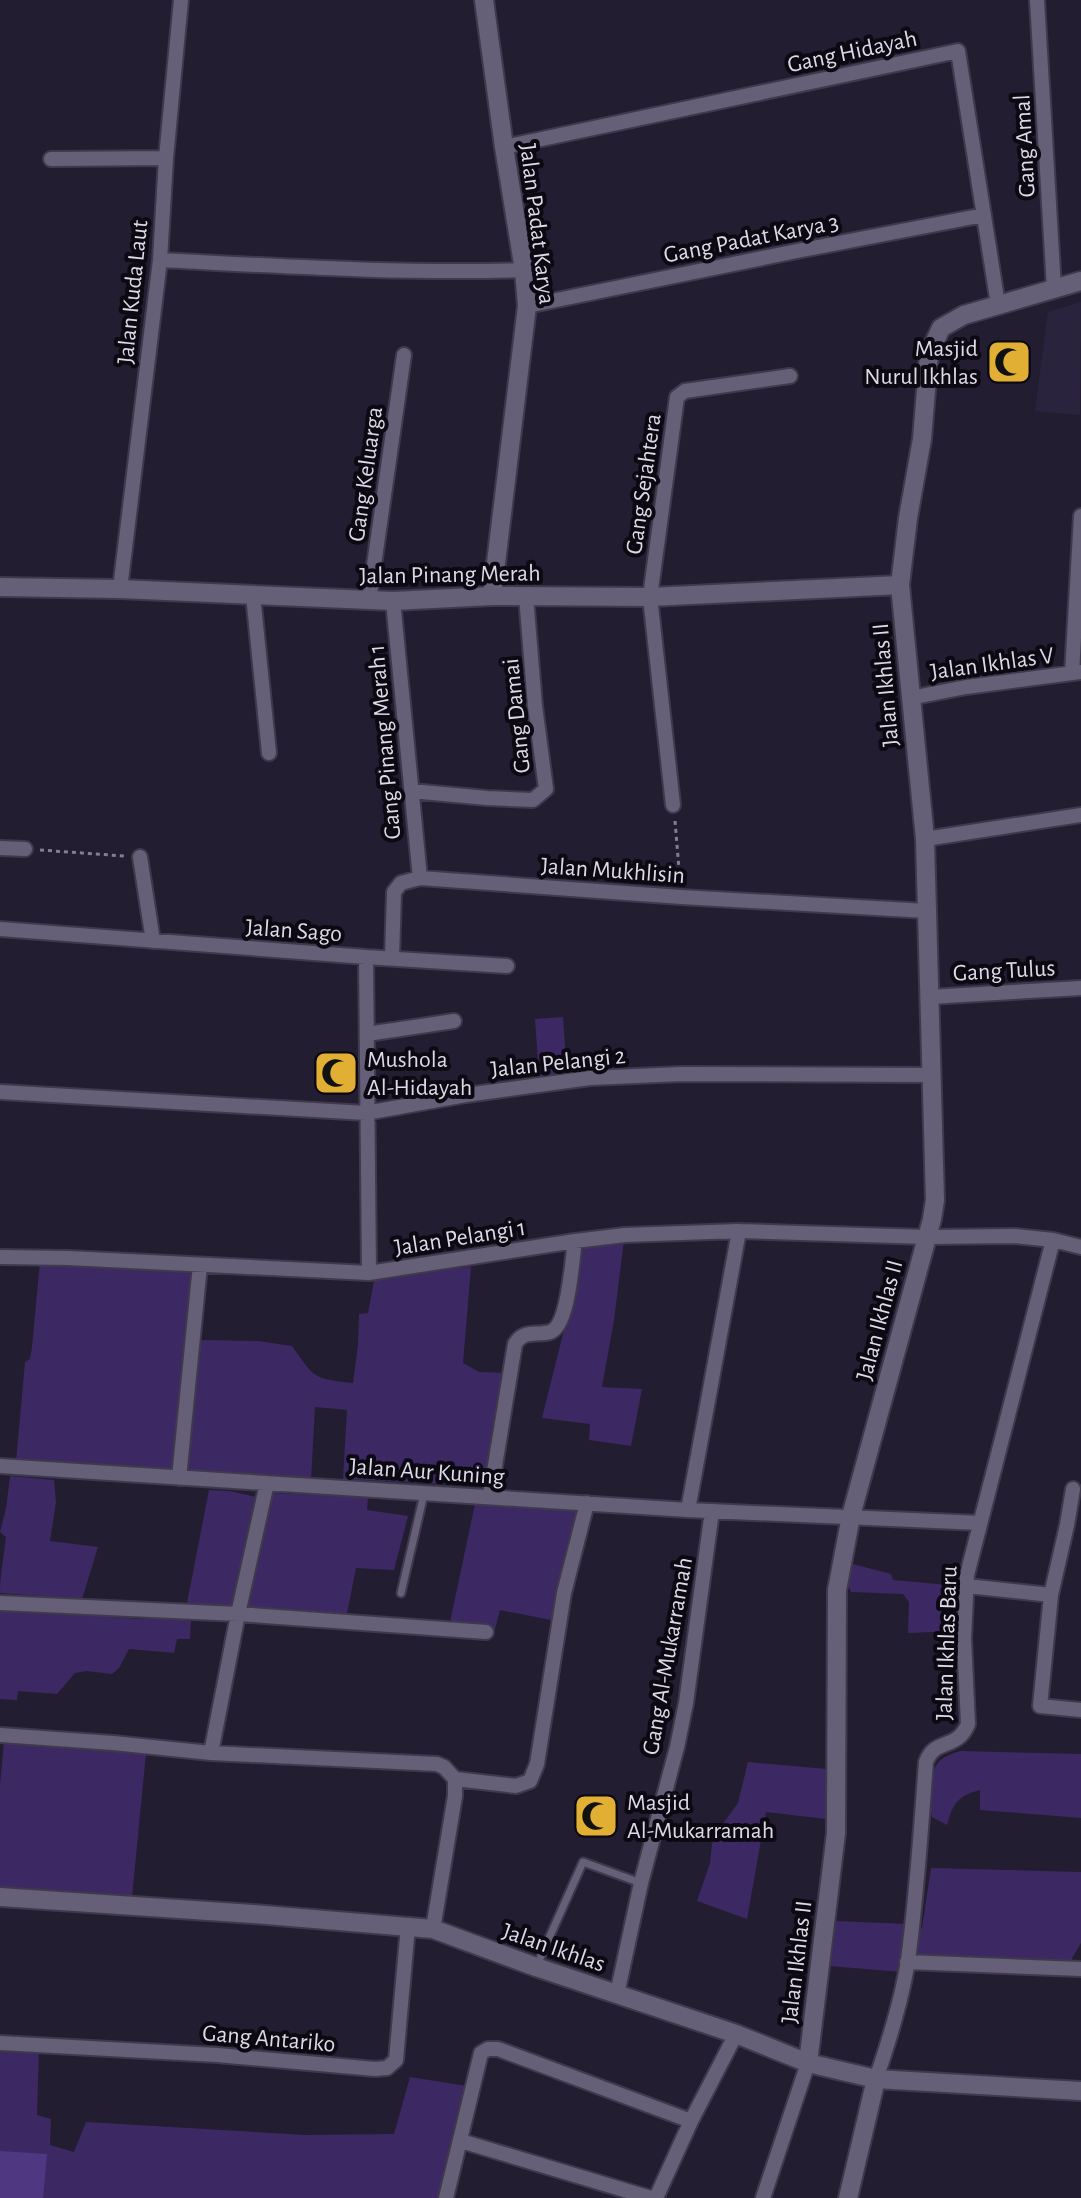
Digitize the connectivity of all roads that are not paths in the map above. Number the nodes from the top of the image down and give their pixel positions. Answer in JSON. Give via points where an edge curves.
{"nodes":[{"id":1,"x":181,"y":0,"type":"edge"},
{"id":2,"x":484,"y":0,"type":"edge"},
{"id":3,"x":1037,"y":0,"type":"edge"},
{"id":4,"x":504,"y":147,"type":"junction"},
{"id":5,"x":166,"y":158,"type":"junction"},
{"id":6,"x":51,"y":159,"type":"dead end"},
{"id":7,"x":984,"y":215,"type":"junction"},
{"id":8,"x":160,"y":260,"type":"junction"},
{"id":9,"x":524,"y":270,"type":"junction"},
{"id":10,"x":1081,"y":281,"type":"edge"},
{"id":11,"x":1054,"y":289,"type":"junction"},
{"id":12,"x":998,"y":305,"type":"junction"},
{"id":13,"x":527,"y":306,"type":"junction"},
{"id":14,"x":404,"y":355,"type":"dead end"},
{"id":15,"x":790,"y":376,"type":"dead end"},
{"id":16,"x":1081,"y":516,"type":"edge"},
{"id":17,"x":900,"y":585,"type":"junction"},
{"id":18,"x":0,"y":587,"type":"edge"},
{"id":19,"x":120,"y":589,"type":"junction"},
{"id":20,"x":253,"y":595,"type":"junction"},
{"id":21,"x":492,"y":596,"type":"junction"},
{"id":22,"x":526,"y":596,"type":"junction"},
{"id":23,"x":650,"y":597,"type":"junction"},
{"id":24,"x":369,"y":600,"type":"junction"},
{"id":25,"x":393,"y":601,"type":"junction"},
{"id":26,"x":1077,"y":673,"type":"edge"},
{"id":27,"x":910,"y":698,"type":"junction"},
{"id":28,"x":269,"y":753,"type":"dead end"},
{"id":29,"x":411,"y":791,"type":"junction"},
{"id":30,"x":673,"y":805,"type":"road end"},
{"id":31,"x":1081,"y":815,"type":"edge"},
{"id":32,"x":925,"y":839,"type":"junction"},
{"id":33,"x":0,"y":848,"type":"edge"},
{"id":34,"x":25,"y":849,"type":"road end"},
{"id":35,"x":140,"y":857,"type":"road end"},
{"id":36,"x":420,"y":878,"type":"junction"},
{"id":37,"x":927,"y":911,"type":"junction"},
{"id":38,"x":0,"y":929,"type":"edge"},
{"id":39,"x":153,"y":941,"type":"junction"},
{"id":40,"x":366,"y":957,"type":"junction"},
{"id":41,"x":392,"y":958,"type":"junction"},
{"id":42,"x":507,"y":966,"type":"dead end"},
{"id":43,"x":1081,"y":988,"type":"edge"},
{"id":44,"x":929,"y":997,"type":"junction"},
{"id":45,"x":454,"y":1021,"type":"dead end"},
{"id":46,"x":367,"y":1034,"type":"junction"},
{"id":47,"x":931,"y":1075,"type":"junction"},
{"id":48,"x":0,"y":1092,"type":"edge"},
{"id":49,"x":366,"y":1113,"type":"junction"},
{"id":50,"x":739,"y":1231,"type":"junction"},
{"id":51,"x":926,"y":1237,"type":"junction"},
{"id":52,"x":1053,"y":1240,"type":"junction"},
{"id":53,"x":575,"y":1241,"type":"junction"},
{"id":54,"x":1081,"y":1247,"type":"edge"},
{"id":55,"x":0,"y":1257,"type":"edge"},
{"id":56,"x":200,"y":1265,"type":"junction"},
{"id":57,"x":369,"y":1273,"type":"junction"},
{"id":58,"x":0,"y":1466,"type":"edge"},
{"id":59,"x":179,"y":1478,"type":"junction"},
{"id":60,"x":267,"y":1483,"type":"junction"},
{"id":61,"x":1073,"y":1489,"type":"dead end"},
{"id":62,"x":425,"y":1492,"type":"junction"},
{"id":63,"x":490,"y":1496,"type":"junction"},
{"id":64,"x":587,"y":1503,"type":"junction"},
{"id":65,"x":688,"y":1510,"type":"junction"},
{"id":66,"x":712,"y":1511,"type":"junction"},
{"id":67,"x":851,"y":1516,"type":"junction"},
{"id":68,"x":980,"y":1523,"type":"junction"},
{"id":69,"x":1074,"y":1527,"type":"edge"},
{"id":70,"x":967,"y":1586,"type":"junction"},
{"id":71,"x":401,"y":1593,"type":"dead end"},
{"id":72,"x":1051,"y":1595,"type":"junction"},
{"id":73,"x":0,"y":1603,"type":"edge"},
{"id":74,"x":238,"y":1614,"type":"junction"},
{"id":75,"x":486,"y":1632,"type":"dead end"},
{"id":76,"x":1081,"y":1710,"type":"edge"},
{"id":77,"x":0,"y":1735,"type":"edge"},
{"id":78,"x":211,"y":1753,"type":"junction"},
{"id":79,"x":455,"y":1779,"type":"junction"},
{"id":80,"x":641,"y":1883,"type":"junction"},
{"id":81,"x":0,"y":1897,"type":"edge"},
{"id":82,"x":408,"y":1926,"type":"junction"},
{"id":83,"x":433,"y":1929,"type":"junction"},
{"id":84,"x":907,"y":1962,"type":"junction"},
{"id":85,"x":536,"y":1967,"type":"junction"},
{"id":86,"x":1081,"y":1969,"type":"edge"},
{"id":87,"x":617,"y":1994,"type":"junction"},
{"id":88,"x":736,"y":2034,"type":"junction"},
{"id":89,"x":0,"y":2043,"type":"edge"},
{"id":90,"x":808,"y":2063,"type":"junction"},
{"id":91,"x":876,"y":2079,"type":"junction"},
{"id":92,"x":1081,"y":2091,"type":"edge"},
{"id":93,"x":691,"y":2121,"type":"junction"},
{"id":94,"x":461,"y":2141,"type":"junction"},
{"id":95,"x":446,"y":2198,"type":"edge"},
{"id":96,"x":654,"y":2198,"type":"edge"},
{"id":97,"x":763,"y":2198,"type":"edge"},
{"id":98,"x":848,"y":2198,"type":"edge"}],
"edges":[{"from":1,"to":5,"type":"street","name":"Jalan Kuda Laut"},
{"from":2,"to":4,"type":"street","name":"Jalan Padat Karya"},
{"from":3,"to":11,"type":"street","name":"Gang Amal"},
{"from":4,"to":7,"type":"street","name":"Gang Hidayah","via":[[958,51]]},
{"from":4,"to":9,"type":"street","name":"Jalan Padat Karya"},
{"from":5,"to":6,"type":"street"},
{"from":5,"to":8,"type":"street","name":"Jalan Kuda Laut"},
{"from":7,"to":12,"type":"street","name":"Gang Hidayah"},
{"from":7,"to":13,"type":"street","name":"Gang Padat Karya 3"},
{"from":8,"to":9,"type":"street","via":[[351,270]]},
{"from":8,"to":19,"type":"street","name":"Jalan Kuda Laut"},
{"from":9,"to":13,"type":"street","name":"Jalan Padat Karya"},
{"from":10,"to":11,"type":"street","name":"Jalan Ikhlas II"},
{"from":11,"to":12,"type":"street","name":"Jalan Ikhlas II"},
{"from":12,"to":17,"type":"street","name":"Jalan Ikhlas II","via":[[950,321],[932,344]]},
{"from":13,"to":21,"type":"street","name":"Jalan Padat Karya"},
{"from":14,"to":24,"type":"street","name":"Gang Keluarga"},
{"from":15,"to":23,"type":"street","name":"Gang Sejahtera","via":[[685,391],[677,397]]},
{"from":16,"to":26,"type":"street"},
{"from":17,"to":23,"type":"street","name":"Jalan Pinang Merah"},
{"from":17,"to":27,"type":"street","name":"Jalan Ikhlas II"},
{"from":18,"to":19,"type":"street","name":"Jalan Pinang Merah"},
{"from":19,"to":20,"type":"street","name":"Jalan Pinang Merah"},
{"from":20,"to":24,"type":"street","name":"Jalan Pinang Merah"},
{"from":20,"to":28,"type":"street"},
{"from":21,"to":22,"type":"street","name":"Jalan Pinang Merah"},
{"from":21,"to":25,"type":"street","name":"Jalan Pinang Merah"},
{"from":22,"to":23,"type":"street","name":"Jalan Pinang Merah"},
{"from":22,"to":29,"type":"street","name":"Gang Damai","via":[[546,789],[533,800]]},
{"from":23,"to":30,"type":"street"},
{"from":24,"to":25,"type":"street","name":"Jalan Pinang Merah"},
{"from":25,"to":29,"type":"street","name":"Gang Pinang Merah 1"},
{"from":26,"to":27,"type":"street","name":"Jalan Ikhlas V"},
{"from":27,"to":32,"type":"street","name":"Jalan Ikhlas II"},
{"from":29,"to":36,"type":"street","name":"Gang Pinang Merah 1"},
{"from":31,"to":32,"type":"street"},
{"from":32,"to":37,"type":"street","name":"Jalan Ikhlas II"},
{"from":33,"to":34,"type":"street"},
{"from":35,"to":39,"type":"street"},
{"from":36,"to":37,"type":"street","name":"Jalan Mukhlisin"},
{"from":36,"to":41,"type":"street","via":[[401,883],[394,892]]},
{"from":37,"to":44,"type":"street","name":"Jalan Ikhlas II"},
{"from":38,"to":39,"type":"street","name":"Jalan Sago"},
{"from":39,"to":40,"type":"street","name":"Jalan Sago"},
{"from":40,"to":41,"type":"street"},
{"from":40,"to":46,"type":"street","name":"Jalan Sago"},
{"from":41,"to":42,"type":"street"},
{"from":43,"to":44,"type":"street","name":"Gang Tulus"},
{"from":44,"to":47,"type":"street","name":"Jalan Ikhlas II"},
{"from":45,"to":46,"type":"street"},
{"from":46,"to":49,"type":"street","name":"Jalan Sago"},
{"from":47,"to":49,"type":"street","name":"Jalan Pelangi 2","via":[[590,1078]]},
{"from":47,"to":51,"type":"street","name":"Jalan Ikhlas II","via":[[935,1200]]},
{"from":48,"to":49,"type":"street","name":"Jalan Pelangi 2"},
{"from":49,"to":57,"type":"street","name":"Jalan Sago"},
{"from":50,"to":51,"type":"street","name":"Jalan Pelangi 1"},
{"from":50,"to":53,"type":"street","name":"Jalan Pelangi 1"},
{"from":50,"to":65,"type":"street"},
{"from":51,"to":52,"type":"street","name":"Jalan Pelangi 1"},
{"from":51,"to":67,"type":"street","name":"Jalan Ikhlas II"},
{"from":52,"to":54,"type":"street","name":"Jalan Pelangi 1"},
{"from":52,"to":68,"type":"street","name":"Jalan Ikhlas Baru"},
{"from":53,"to":57,"type":"street","name":"Jalan Pelangi 1"},
{"from":53,"to":63,"type":"street","via":[[561,1323],[550,1332],[524,1335],[515,1344]]},
{"from":55,"to":56,"type":"street","name":"Jalan Pelangi 1"},
{"from":56,"to":57,"type":"street","name":"Jalan Pelangi 1"},
{"from":56,"to":59,"type":"street"},
{"from":58,"to":59,"type":"street","name":"Jalan Aur Kuning"},
{"from":59,"to":60,"type":"street","name":"Jalan Aur Kuning"},
{"from":60,"to":62,"type":"street","name":"Jalan Aur Kuning"},
{"from":60,"to":74,"type":"street"},
{"from":61,"to":69,"type":"street"},
{"from":62,"to":63,"type":"street","name":"Jalan Aur Kuning"},
{"from":62,"to":71,"type":"lane"},
{"from":63,"to":64,"type":"street","name":"Jalan Aur Kuning"},
{"from":64,"to":65,"type":"street","name":"Jalan Aur Kuning"},
{"from":64,"to":79,"type":"street","via":[[564,1593],[530,1781],[516,1786]]},
{"from":65,"to":66,"type":"street","name":"Jalan Aur Kuning"},
{"from":66,"to":67,"type":"street","name":"Jalan Aur Kuning"},
{"from":66,"to":80,"type":"street","name":"Gang Al-Mukarramah","via":[[686,1703]]},
{"from":67,"to":68,"type":"street","name":"Jalan Aur Kuning"},
{"from":67,"to":90,"type":"street","name":"Jalan Ikhlas II","via":[[837,1590],[836,1833]]},
{"from":68,"to":70,"type":"street","name":"Jalan Ikhlas Baru"},
{"from":69,"to":72,"type":"street"},
{"from":70,"to":72,"type":"street"},
{"from":70,"to":84,"type":"street","name":"Jalan Ikhlas Baru","via":[[968,1724],[964,1735],[934,1748],[926,1762]]},
{"from":72,"to":76,"type":"street","via":[[1040,1706]]},
{"from":73,"to":74,"type":"street"},
{"from":74,"to":75,"type":"street"},
{"from":74,"to":78,"type":"street"},
{"from":77,"to":78,"type":"street"},
{"from":78,"to":79,"type":"street","via":[[437,1764]]},
{"from":79,"to":83,"type":"street"},
{"from":80,"to":85,"type":"lane","via":[[583,1862]]},
{"from":80,"to":87,"type":"street","name":"Gang Al-Mukarramah"},
{"from":81,"to":82,"type":"street","name":"Jalan Ikhlas"},
{"from":82,"to":83,"type":"street","name":"Jalan Ikhlas"},
{"from":82,"to":89,"type":"street","name":"Gang Antariko","via":[[396,2060],[387,2068]]},
{"from":83,"to":85,"type":"street","name":"Jalan Ikhlas"},
{"from":84,"to":86,"type":"street"},
{"from":84,"to":91,"type":"street","name":"Jalan Ikhlas Baru"},
{"from":85,"to":87,"type":"street","name":"Jalan Ikhlas"},
{"from":87,"to":88,"type":"street","name":"Jalan Ikhlas"},
{"from":88,"to":90,"type":"street","name":"Jalan Ikhlas"},
{"from":88,"to":93,"type":"street"},
{"from":90,"to":91,"type":"street","name":"Jalan Ikhlas"},
{"from":90,"to":97,"type":"street"},
{"from":91,"to":92,"type":"street","name":"Jalan Ikhlas"},
{"from":91,"to":98,"type":"street"},
{"from":93,"to":94,"type":"street","via":[[488,2049],[481,2053]]},
{"from":93,"to":96,"type":"street"},
{"from":94,"to":95,"type":"street"},
{"from":94,"to":96,"type":"street"}]}
